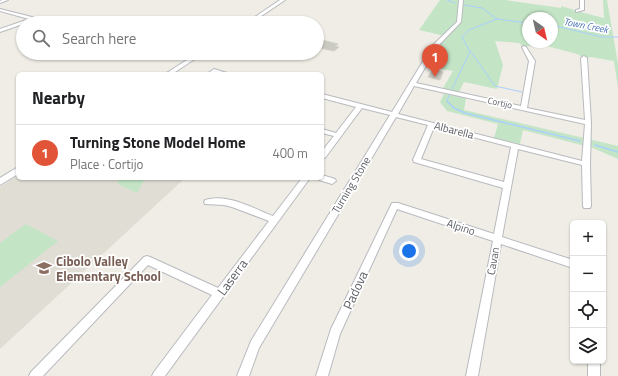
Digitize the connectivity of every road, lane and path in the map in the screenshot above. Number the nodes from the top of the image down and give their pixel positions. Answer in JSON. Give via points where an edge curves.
{"nodes":[{"id":1,"x":6,"y":0,"type":"edge"},
{"id":2,"x":283,"y":0,"type":"edge"},
{"id":3,"x":461,"y":0,"type":"edge"},
{"id":4,"x":582,"y":0,"type":"edge"},
{"id":5,"x":0,"y":2,"type":"edge"},
{"id":6,"x":0,"y":10,"type":"edge"},
{"id":7,"x":577,"y":11,"type":"dead end"},
{"id":8,"x":8,"y":12,"type":"junction"},
{"id":9,"x":0,"y":15,"type":"edge"},
{"id":10,"x":22,"y":16,"type":"edge"},
{"id":11,"x":259,"y":16,"type":"edge"},
{"id":12,"x":16,"y":25,"type":"edge"},
{"id":13,"x":0,"y":31,"type":"edge"},
{"id":14,"x":525,"y":48,"type":"edge"},
{"id":15,"x":584,"y":58,"type":"dead end"},
{"id":16,"x":189,"y":60,"type":"edge"},
{"id":17,"x":171,"y":72,"type":"edge"},
{"id":18,"x":412,"y":84,"type":"junction"},
{"id":19,"x":324,"y":97,"type":"edge"},
{"id":20,"x":360,"y":106,"type":"junction"},
{"id":21,"x":524,"y":109,"type":"junction"},
{"id":22,"x":393,"y":114,"type":"junction"},
{"id":23,"x":588,"y":123,"type":"junction"},
{"id":24,"x":432,"y":124,"type":"junction"},
{"id":25,"x":324,"y":132,"type":"edge"},
{"id":26,"x":338,"y":135,"type":"junction"},
{"id":27,"x":515,"y":145,"type":"junction"},
{"id":28,"x":324,"y":153,"type":"edge"},
{"id":29,"x":586,"y":164,"type":"junction"},
{"id":30,"x":16,"y":171,"type":"edge"},
{"id":31,"x":324,"y":179,"type":"edge"},
{"id":32,"x":304,"y":180,"type":"edge"},
{"id":33,"x":332,"y":181,"type":"dead end"},
{"id":34,"x":0,"y":182,"type":"edge"},
{"id":35,"x":507,"y":186,"type":"junction"},
{"id":36,"x":208,"y":202,"type":"dead end"},
{"id":37,"x":395,"y":205,"type":"joint"},
{"id":38,"x":587,"y":206,"type":"dead end"},
{"id":39,"x":274,"y":220,"type":"junction"},
{"id":40,"x":497,"y":239,"type":"junction"},
{"id":41,"x":570,"y":263,"type":"edge"},
{"id":42,"x":220,"y":294,"type":"junction"},
{"id":43,"x":594,"y":364,"type":"edge"},
{"id":44,"x":35,"y":376,"type":"edge"},
{"id":45,"x":158,"y":376,"type":"edge"},
{"id":46,"x":243,"y":376,"type":"edge"},
{"id":47,"x":322,"y":376,"type":"edge"},
{"id":48,"x":472,"y":376,"type":"edge"},
{"id":49,"x":594,"y":376,"type":"edge"}],
"edges":[{"from":1,"to":5,"type":"street"},
{"from":2,"to":11,"type":"street"},
{"from":3,"to":18,"type":"street","name":"Turning Stone","via":[[457,25],[438,41]]},
{"from":4,"to":7,"type":"street","via":[[582,10]]},
{"from":6,"to":8,"type":"street"},
{"from":8,"to":9,"type":"street"},
{"from":8,"to":10,"type":"street"},
{"from":12,"to":13,"type":"street"},
{"from":14,"to":21,"type":"street","via":[[532,61]]},
{"from":15,"to":23,"type":"street"},
{"from":16,"to":17,"type":"street"},
{"from":18,"to":21,"type":"street","name":"Cortijo"},
{"from":18,"to":22,"type":"street","name":"Turning Stone"},
{"from":19,"to":20,"type":"street","name":"Albarella"},
{"from":20,"to":22,"type":"street","name":"Albarella"},
{"from":20,"to":26,"type":"street"},
{"from":21,"to":23,"type":"street","name":"Cortijo"},
{"from":22,"to":24,"type":"street","name":"Albarella"},
{"from":22,"to":46,"type":"street","name":"Turning Stone","via":[[255,346]]},
{"from":23,"to":29,"type":"street"},
{"from":24,"to":27,"type":"street","name":"Albarella"},
{"from":24,"to":35,"type":"street","via":[[417,160]]},
{"from":25,"to":26,"type":"street"},
{"from":26,"to":28,"type":"street"},
{"from":27,"to":29,"type":"street","name":"Albarella"},
{"from":27,"to":35,"type":"street","name":"Cavan"},
{"from":29,"to":38,"type":"street"},
{"from":30,"to":34,"type":"street"},
{"from":31,"to":33,"type":"street"},
{"from":32,"to":39,"type":"street","name":"Laserra"},
{"from":35,"to":40,"type":"street","name":"Cavan"},
{"from":36,"to":39,"type":"street","via":[[224,201]]},
{"from":37,"to":40,"type":"street","name":"Alpino"},
{"from":37,"to":47,"type":"street","name":"Padova","via":[[335,333]]},
{"from":39,"to":42,"type":"street","name":"Laserra"},
{"from":40,"to":41,"type":"street","name":"Alpino"},
{"from":40,"to":48,"type":"street","name":"Cavan"},
{"from":42,"to":44,"type":"street","via":[[147,260]]},
{"from":42,"to":45,"type":"street","name":"Laserra"},
{"from":43,"to":49,"type":"street"}]}
